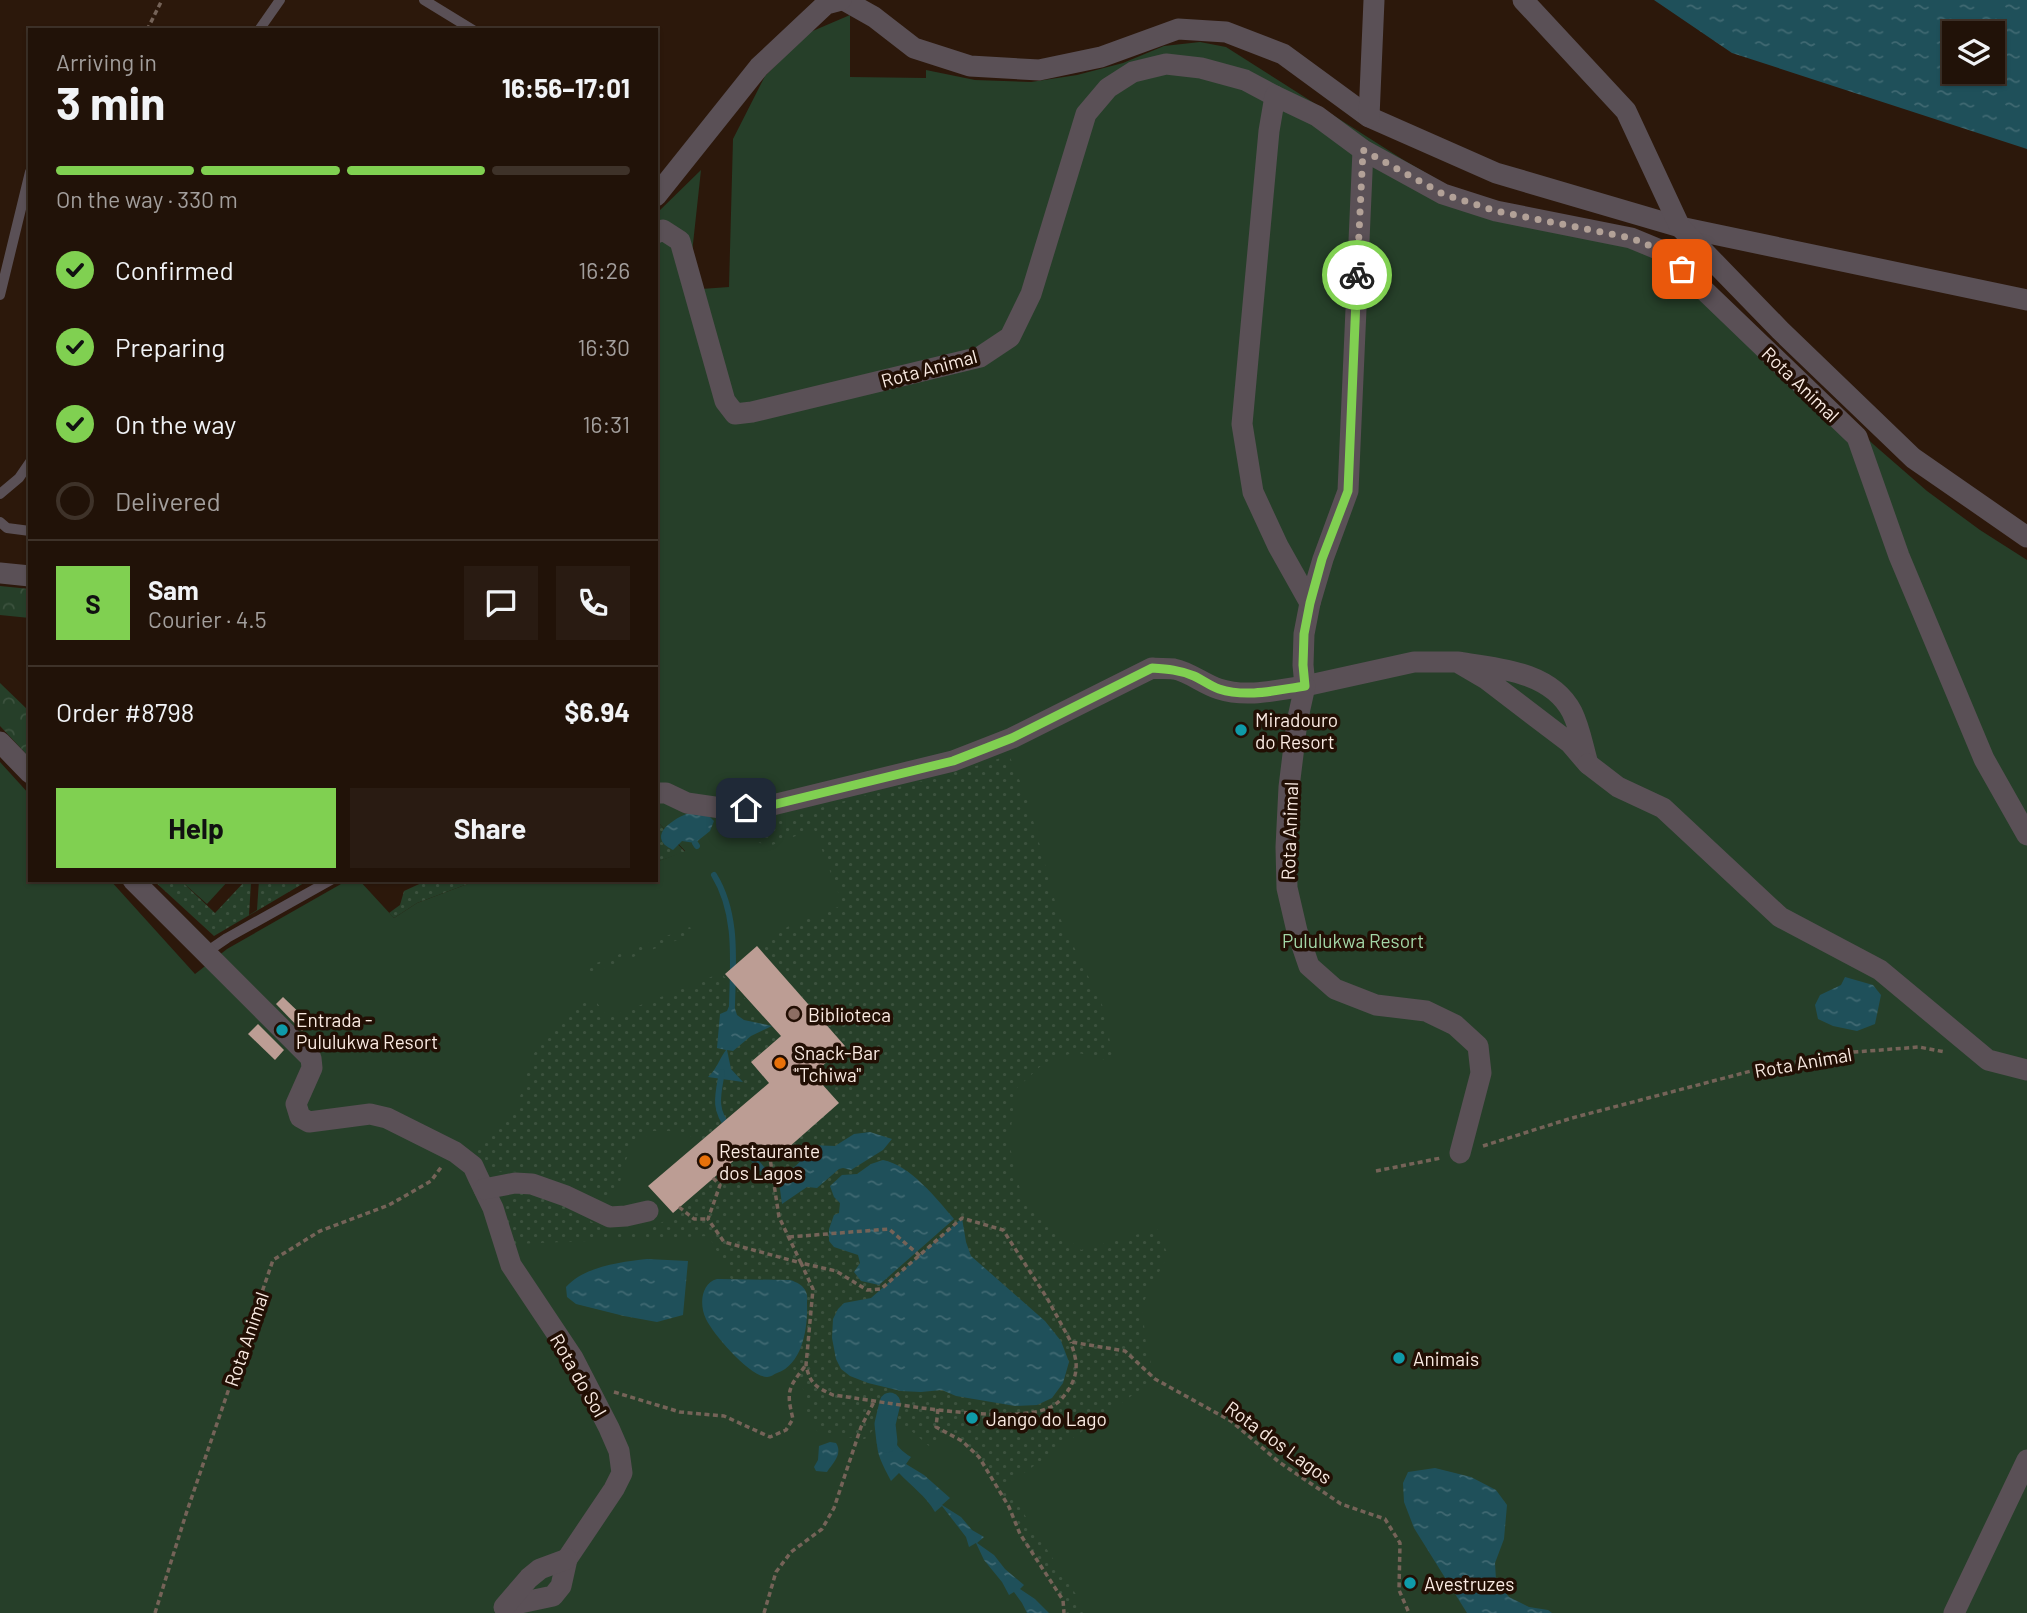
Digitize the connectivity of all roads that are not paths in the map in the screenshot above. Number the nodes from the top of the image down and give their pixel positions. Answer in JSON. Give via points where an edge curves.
{"nodes":[{"id":1,"x":280,"y":0,"type":"edge"},
{"id":2,"x":424,"y":0,"type":"edge"},
{"id":3,"x":843,"y":0,"type":"edge"},
{"id":4,"x":1374,"y":0,"type":"edge"},
{"id":5,"x":1523,"y":0,"type":"edge"},
{"id":6,"x":260,"y":28,"type":"edge"},
{"id":7,"x":470,"y":28,"type":"edge"},
{"id":8,"x":1275,"y":96,"type":"junction"},
{"id":9,"x":1369,"y":117,"type":"junction"},
{"id":10,"x":1363,"y":150,"type":"junction"},
{"id":11,"x":28,"y":180,"type":"edge"},
{"id":12,"x":658,"y":193,"type":"edge"},
{"id":13,"x":1681,"y":227,"type":"junction"},
{"id":14,"x":658,"y":232,"type":"edge"},
{"id":15,"x":0,"y":295,"type":"edge"},
{"id":16,"x":2027,"y":300,"type":"edge"},
{"id":17,"x":28,"y":465,"type":"edge"},
{"id":18,"x":0,"y":494,"type":"edge"},
{"id":19,"x":0,"y":522,"type":"edge"},
{"id":20,"x":28,"y":531,"type":"edge"},
{"id":21,"x":2027,"y":537,"type":"edge"},
{"id":22,"x":0,"y":573,"type":"edge"},
{"id":23,"x":28,"y":576,"type":"edge"},
{"id":24,"x":1310,"y":603,"type":"junction"},
{"id":25,"x":1457,"y":662,"type":"junction"},
{"id":26,"x":1305,"y":686,"type":"junction"},
{"id":27,"x":0,"y":742,"type":"edge"},
{"id":28,"x":1588,"y":764,"type":"junction"},
{"id":29,"x":28,"y":771,"type":"edge"},
{"id":30,"x":658,"y":793,"type":"edge"},
{"id":31,"x":2027,"y":835,"type":"edge"},
{"id":32,"x":135,"y":882,"type":"edge"},
{"id":33,"x":327,"y":882,"type":"edge"},
{"id":34,"x":205,"y":953,"type":"junction"},
{"id":35,"x":2027,"y":1070,"type":"edge"},
{"id":36,"x":1460,"y":1153,"type":"road end"},
{"id":37,"x":484,"y":1189,"type":"junction"},
{"id":38,"x":648,"y":1211,"type":"dead end"},
{"id":39,"x":2027,"y":1460,"type":"edge"},
{"id":40,"x":567,"y":1559,"type":"junction"},
{"id":41,"x":501,"y":1609,"type":"edge"},
{"id":42,"x":1954,"y":1613,"type":"edge"}],
"edges":[{"from":1,"to":6,"type":"lane"},
{"from":2,"to":7,"type":"lane"},
{"from":3,"to":9,"type":"street","via":[[914,48],[970,66],[1039,70],[1101,57],[1178,29],[1226,32],[1283,54]]},
{"from":3,"to":12,"type":"street","via":[[826,4],[759,67]]},
{"from":4,"to":9,"type":"street"},
{"from":5,"to":13,"type":"street","via":[[1626,111]]},
{"from":8,"to":10,"type":"street","name":"Rota Animal","via":[[1317,116]]},
{"from":8,"to":14,"type":"street","name":"Rota Animal","via":[[1245,80],[1201,68],[1166,64],[1133,72],[1108,88],[1086,114],[1031,294],[1010,337],[979,357],[752,412],[735,414],[725,401],[680,241],[663,230]]},
{"from":8,"to":24,"type":"street","via":[[1242,424],[1253,492]]},
{"from":9,"to":13,"type":"street","via":[[1496,173]]},
{"from":10,"to":24,"type":"street","name":"Rota Animal","via":[[1348,491]]},
{"from":10,"to":31,"type":"street","name":"Rota Animal","via":[[1443,194],[1496,211],[1631,238],[1660,250],[1857,437],[1899,556],[1984,759]]},
{"from":11,"to":15,"type":"lane"},
{"from":13,"to":16,"type":"street"},
{"from":13,"to":21,"type":"street","via":[[1913,458]]},
{"from":17,"to":18,"type":"lane"},
{"from":19,"to":20,"type":"lane","via":[[7,528]]},
{"from":22,"to":23,"type":"street"},
{"from":24,"to":26,"type":"street","name":"Rota Animal","via":[[1304,634]]},
{"from":25,"to":26,"type":"street","via":[[1414,662]]},
{"from":25,"to":28,"type":"street","via":[[1570,743]]},
{"from":25,"to":28,"type":"street","via":[[1538,680],[1557,694],[1571,711]]},
{"from":26,"to":30,"type":"street","via":[[1241,693],[1174,669],[1152,668],[1012,738],[953,761],[764,807],[727,809]]},
{"from":26,"to":36,"type":"street","name":"Rota Animal","via":[[1289,787],[1286,847],[1287,888],[1297,930],[1309,966],[1335,989],[1376,1005],[1426,1011],[1455,1025],[1478,1046],[1481,1073]]},
{"from":27,"to":29,"type":"street"},
{"from":28,"to":35,"type":"street","via":[[1618,787],[1663,808],[1780,917],[1880,970],[1988,1060]]},
{"from":32,"to":34,"type":"street"},
{"from":33,"to":34,"type":"lane"},
{"from":34,"to":37,"type":"street","name":"Rota do Sol","via":[[311,1058],[312,1068],[296,1104],[299,1117],[309,1122],[370,1114],[387,1118],[463,1157]]},
{"from":37,"to":38,"type":"street","via":[[532,1184],[610,1216]]},
{"from":37,"to":40,"type":"street","name":"Rota do Sol","via":[[511,1265],[573,1358],[619,1451],[622,1473]]},
{"from":39,"to":42,"type":"street"},
{"from":40,"to":41,"type":"street","name":"Rota do Sol","via":[[540,1569]]},
{"from":40,"to":41,"type":"street","name":"Rota do Sol","via":[[561,1586],[553,1596]]}]}
